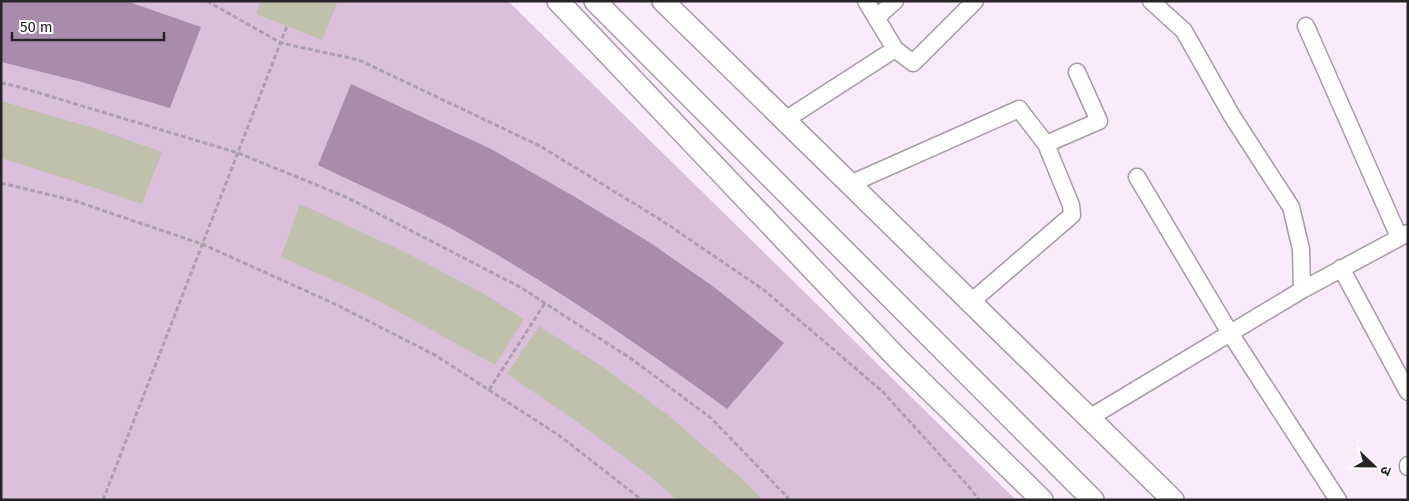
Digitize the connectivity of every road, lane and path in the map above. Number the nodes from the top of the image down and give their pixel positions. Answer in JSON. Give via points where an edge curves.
{"nodes":[{"id":1,"x":206,"y":1,"type":"edge"},
{"id":2,"x":558,"y":1,"type":"edge"},
{"id":3,"x":595,"y":1,"type":"edge"},
{"id":4,"x":663,"y":1,"type":"edge"},
{"id":5,"x":866,"y":1,"type":"edge"},
{"id":6,"x":895,"y":1,"type":"edge"},
{"id":7,"x":975,"y":1,"type":"edge"},
{"id":8,"x":1151,"y":1,"type":"edge"},
{"id":9,"x":876,"y":18,"type":"junction"},
{"id":10,"x":287,"y":26,"type":"dead end"},
{"id":11,"x":1306,"y":26,"type":"dead end"},
{"id":12,"x":281,"y":43,"type":"junction"},
{"id":13,"x":895,"y":50,"type":"junction"},
{"id":14,"x":1077,"y":72,"type":"dead end"},
{"id":15,"x":1,"y":84,"type":"edge"},
{"id":16,"x":785,"y":120,"type":"junction"},
{"id":17,"x":1046,"y":144,"type":"junction"},
{"id":18,"x":238,"y":153,"type":"junction"},
{"id":19,"x":1137,"y":177,"type":"dead end"},
{"id":20,"x":1,"y":183,"type":"edge"},
{"id":21,"x":850,"y":184,"type":"junction"},
{"id":22,"x":1403,"y":235,"type":"edge"},
{"id":23,"x":202,"y":244,"type":"junction"},
{"id":24,"x":1341,"y":268,"type":"junction"},
{"id":25,"x":1302,"y":290,"type":"junction"},
{"id":26,"x":971,"y":302,"type":"junction"},
{"id":27,"x":545,"y":303,"type":"junction"},
{"id":28,"x":1230,"y":333,"type":"junction"},
{"id":29,"x":490,"y":390,"type":"junction"},
{"id":30,"x":1408,"y":392,"type":"edge"},
{"id":31,"x":1090,"y":418,"type":"junction"},
{"id":32,"x":103,"y":500,"type":"edge"},
{"id":33,"x":642,"y":500,"type":"edge"},
{"id":34,"x":790,"y":500,"type":"edge"},
{"id":35,"x":979,"y":500,"type":"edge"},
{"id":36,"x":1042,"y":500,"type":"edge"},
{"id":37,"x":1093,"y":500,"type":"edge"},
{"id":38,"x":1173,"y":500,"type":"edge"},
{"id":39,"x":1338,"y":500,"type":"edge"}],
"edges":[{"from":1,"to":12,"type":"path"},
{"from":2,"to":36,"type":"street","via":[[898,359]]},
{"from":3,"to":37,"type":"street"},
{"from":4,"to":16,"type":"street"},
{"from":5,"to":9,"type":"street"},
{"from":6,"to":9,"type":"street"},
{"from":7,"to":13,"type":"street","via":[[913,63]]},
{"from":8,"to":25,"type":"street","via":[[1184,31],[1232,116],[1291,207],[1301,249]]},
{"from":9,"to":13,"type":"street"},
{"from":10,"to":12,"type":"path"},
{"from":11,"to":22,"type":"street"},
{"from":12,"to":18,"type":"path"},
{"from":12,"to":35,"type":"path","via":[[359,60],[540,146],[660,220],[764,290],[883,392]]},
{"from":13,"to":16,"type":"street"},
{"from":14,"to":17,"type":"street","via":[[1098,121]]},
{"from":15,"to":18,"type":"path"},
{"from":16,"to":21,"type":"street"},
{"from":17,"to":21,"type":"street","via":[[1019,110]]},
{"from":17,"to":26,"type":"street","via":[[1072,215]]},
{"from":18,"to":23,"type":"path"},
{"from":18,"to":27,"type":"path","via":[[346,197]]},
{"from":19,"to":28,"type":"street"},
{"from":20,"to":23,"type":"path","via":[[76,201]]},
{"from":21,"to":26,"type":"street"},
{"from":22,"to":24,"type":"street"},
{"from":23,"to":29,"type":"path","via":[[377,325],[435,355]]},
{"from":23,"to":32,"type":"path"},
{"from":24,"to":25,"type":"street"},
{"from":24,"to":30,"type":"street"},
{"from":25,"to":28,"type":"street"},
{"from":26,"to":31,"type":"street"},
{"from":27,"to":29,"type":"path"},
{"from":27,"to":34,"type":"path","via":[[633,360],[711,418]]},
{"from":28,"to":31,"type":"street"},
{"from":28,"to":39,"type":"street"},
{"from":29,"to":33,"type":"path","via":[[560,436]]},
{"from":31,"to":38,"type":"street"}]}
